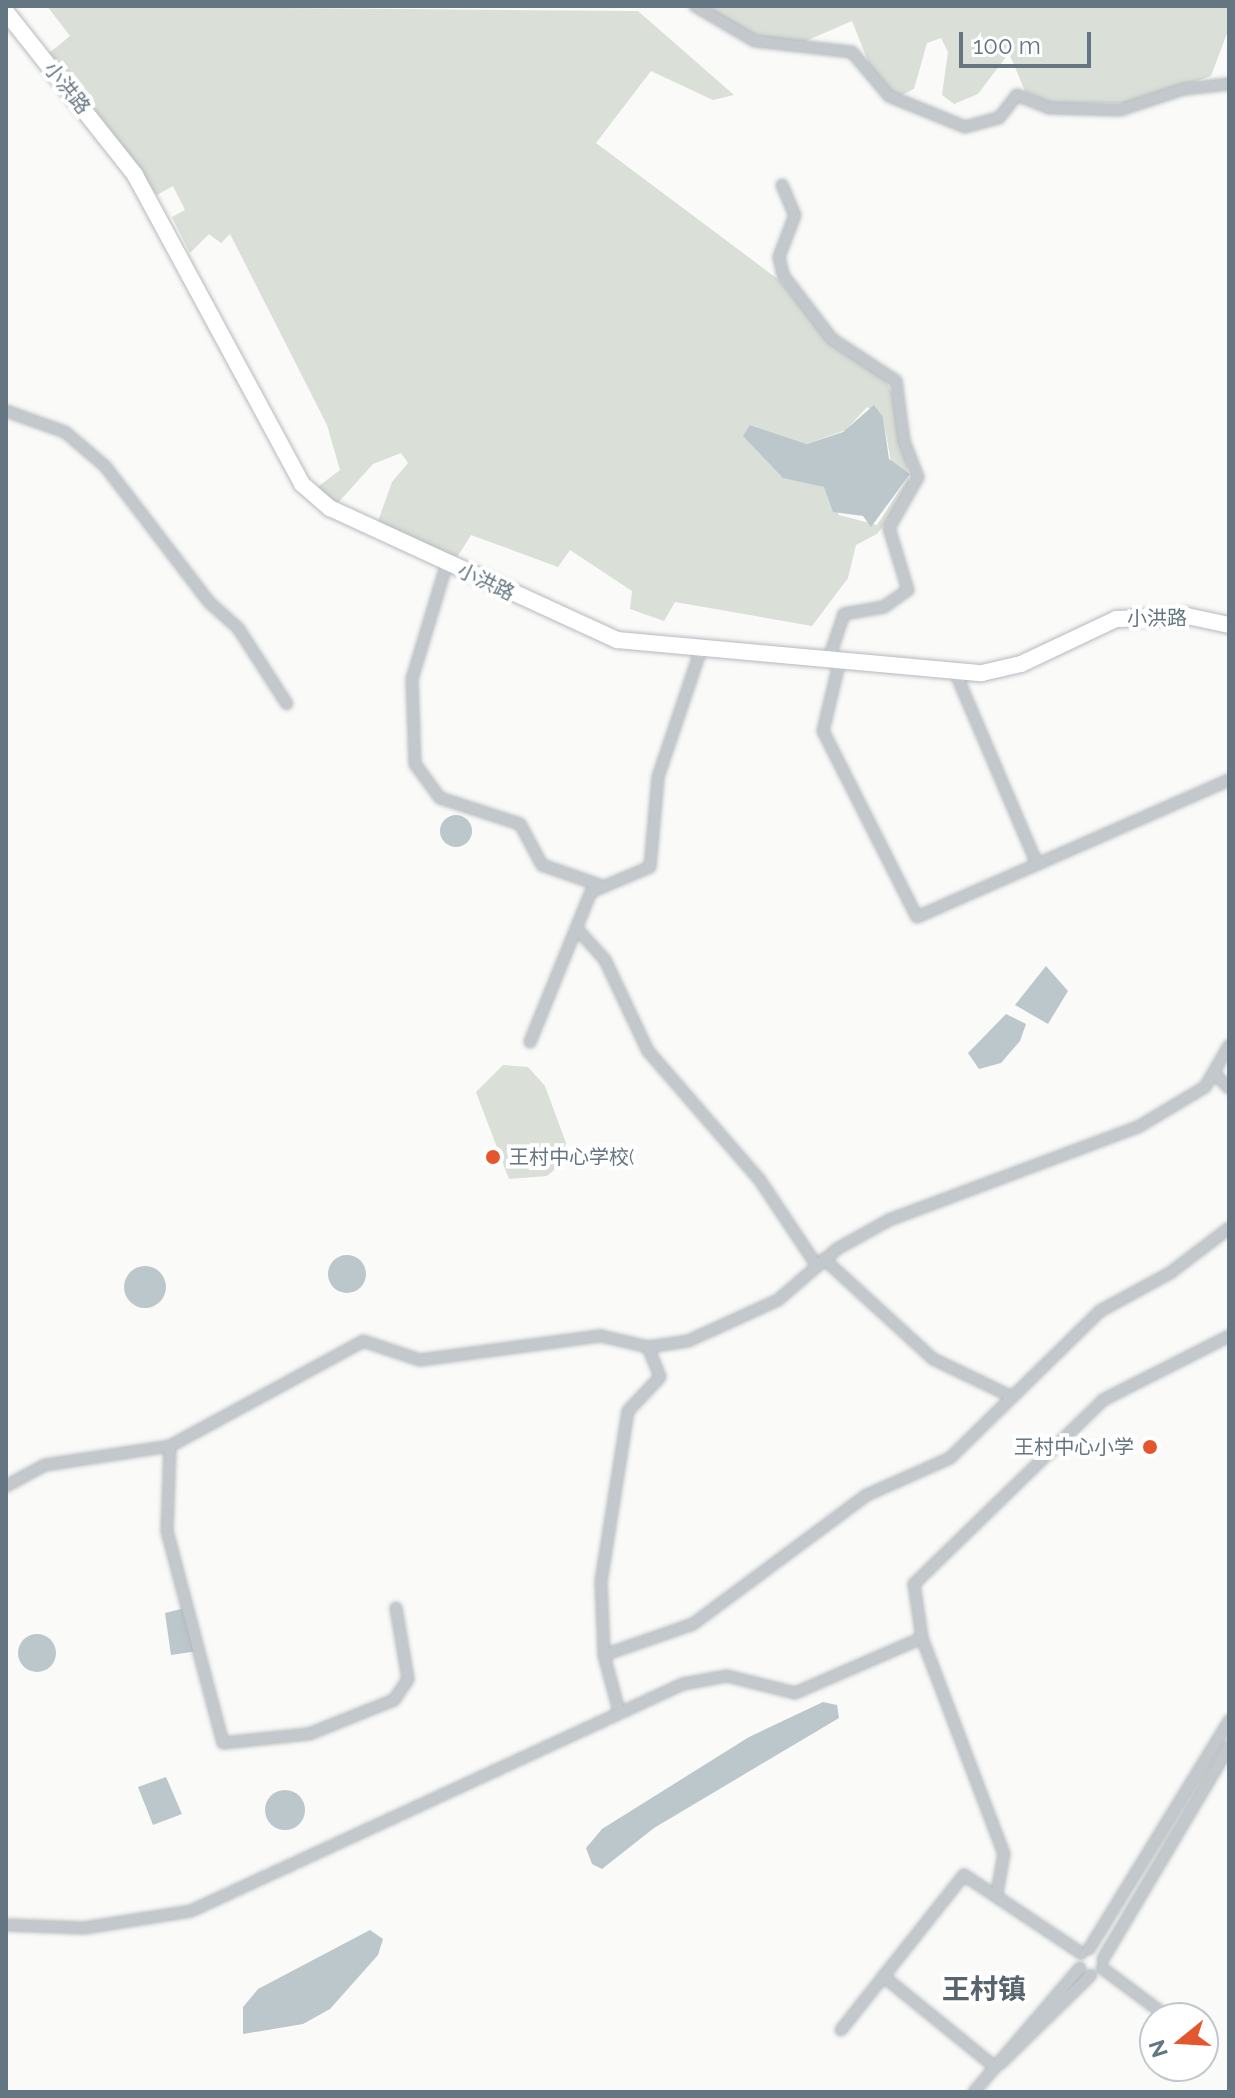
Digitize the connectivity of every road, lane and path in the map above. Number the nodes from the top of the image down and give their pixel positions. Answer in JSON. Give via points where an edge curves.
{"nodes":[{"id":1,"x":695,"y":6,"type":"edge"},
{"id":2,"x":6,"y":12,"type":"edge"},
{"id":3,"x":1229,"y":84,"type":"edge"},
{"id":4,"x":782,"y":185,"type":"dead end"},
{"id":5,"x":6,"y":411,"type":"edge"},
{"id":6,"x":447,"y":563,"type":"junction"},
{"id":7,"x":1229,"y":625,"type":"edge"},
{"id":8,"x":701,"y":649,"type":"junction"},
{"id":9,"x":833,"y":664,"type":"junction"},
{"id":10,"x":956,"y":674,"type":"junction"},
{"id":11,"x":287,"y":704,"type":"dead end"},
{"id":12,"x":1229,"y":780,"type":"edge"},
{"id":13,"x":1037,"y":864,"type":"junction"},
{"id":14,"x":599,"y":885,"type":"junction"},
{"id":15,"x":579,"y":931,"type":"junction"},
{"id":16,"x":530,"y":1042,"type":"dead end"},
{"id":17,"x":1229,"y":1046,"type":"edge"},
{"id":18,"x":1216,"y":1075,"type":"junction"},
{"id":19,"x":1229,"y":1088,"type":"edge"},
{"id":20,"x":1229,"y":1228,"type":"edge"},
{"id":21,"x":821,"y":1262,"type":"junction"},
{"id":22,"x":1229,"y":1337,"type":"edge"},
{"id":23,"x":648,"y":1347,"type":"junction"},
{"id":24,"x":1008,"y":1395,"type":"junction"},
{"id":25,"x":170,"y":1446,"type":"junction"},
{"id":26,"x":6,"y":1486,"type":"edge"},
{"id":27,"x":396,"y":1608,"type":"dead end"},
{"id":28,"x":922,"y":1638,"type":"junction"},
{"id":29,"x":604,"y":1655,"type":"junction"},
{"id":30,"x":619,"y":1711,"type":"junction"},
{"id":31,"x":1229,"y":1721,"type":"edge"},
{"id":32,"x":1229,"y":1747,"type":"edge"},
{"id":33,"x":997,"y":1893,"type":"junction"},
{"id":34,"x":6,"y":1925,"type":"edge"},
{"id":35,"x":1085,"y":1951,"type":"junction"},
{"id":36,"x":1103,"y":1963,"type":"junction"},
{"id":37,"x":1080,"y":1968,"type":"junction"},
{"id":38,"x":1091,"y":1975,"type":"junction"},
{"id":39,"x":883,"y":1976,"type":"junction"},
{"id":40,"x":1150,"y":2002,"type":"edge"},
{"id":41,"x":841,"y":2030,"type":"dead end"},
{"id":42,"x":995,"y":2067,"type":"junction"},
{"id":43,"x":974,"y":2092,"type":"edge"}],
"edges":[{"from":1,"to":3,"type":"street","via":[[755,41],[852,52],[889,96],[965,127],[999,118],[1017,95],[1049,108],[1120,110]]},
{"from":2,"to":6,"type":"main road","name":"小洪路","via":[[135,175],[302,484],[330,508]]},
{"from":4,"to":9,"type":"street","via":[[795,215],[779,257],[783,275],[832,339],[896,381],[904,441],[918,477],[889,528],[906,593],[884,607],[844,614]]},
{"from":5,"to":11,"type":"street","via":[[65,432],[105,466],[209,602],[238,628]]},
{"from":6,"to":8,"type":"main road","name":"小洪路","via":[[588,632]]},
{"from":6,"to":14,"type":"street","via":[[412,679],[415,764],[440,798],[517,822],[542,865]]},
{"from":7,"to":10,"type":"main road","name":"小洪路","via":[[1187,616],[1116,619],[1021,664]]},
{"from":8,"to":9,"type":"main road","name":"小洪路"},
{"from":8,"to":14,"type":"street","via":[[658,777],[651,864],[640,876]]},
{"from":9,"to":10,"type":"main road","name":"小洪路"},
{"from":9,"to":13,"type":"street","via":[[823,731],[917,917]]},
{"from":10,"to":13,"type":"street"},
{"from":12,"to":13,"type":"street"},
{"from":14,"to":15,"type":"street"},
{"from":15,"to":16,"type":"street"},
{"from":15,"to":21,"type":"street","via":[[605,960],[648,1051],[759,1179]]},
{"from":17,"to":18,"type":"street"},
{"from":18,"to":19,"type":"street"},
{"from":18,"to":21,"type":"street","via":[[1193,1097],[1138,1127],[889,1220]]},
{"from":20,"to":24,"type":"street","via":[[1170,1273],[1100,1311],[1043,1372]]},
{"from":21,"to":23,"type":"street","via":[[778,1300],[688,1341]]},
{"from":21,"to":24,"type":"street","via":[[933,1359]]},
{"from":22,"to":28,"type":"street","via":[[1103,1400],[916,1579],[912,1600]]},
{"from":23,"to":25,"type":"street","via":[[601,1336],[420,1360],[363,1341]]},
{"from":23,"to":29,"type":"street","via":[[661,1371],[628,1411],[601,1582]]},
{"from":24,"to":29,"type":"street","via":[[975,1440],[867,1495],[693,1624]]},
{"from":25,"to":26,"type":"street","via":[[45,1465]]},
{"from":25,"to":27,"type":"street","via":[[167,1531],[223,1743],[309,1734],[394,1700],[408,1679]]},
{"from":28,"to":30,"type":"street","via":[[804,1691],[779,1693],[714,1676]]},
{"from":28,"to":33,"type":"street","via":[[1004,1854]]},
{"from":29,"to":30,"type":"street"},
{"from":30,"to":34,"type":"street","via":[[205,1907],[84,1928]]},
{"from":31,"to":35,"type":"street"},
{"from":32,"to":36,"type":"street"},
{"from":33,"to":35,"type":"street"},
{"from":33,"to":39,"type":"street","via":[[972,1876],[959,1877]]},
{"from":35,"to":36,"type":"street"},
{"from":35,"to":37,"type":"street"},
{"from":36,"to":38,"type":"street"},
{"from":36,"to":40,"type":"street"},
{"from":37,"to":38,"type":"street"},
{"from":37,"to":42,"type":"street"},
{"from":38,"to":42,"type":"street"},
{"from":39,"to":41,"type":"street"},
{"from":39,"to":42,"type":"street"},
{"from":42,"to":43,"type":"street"}]}
